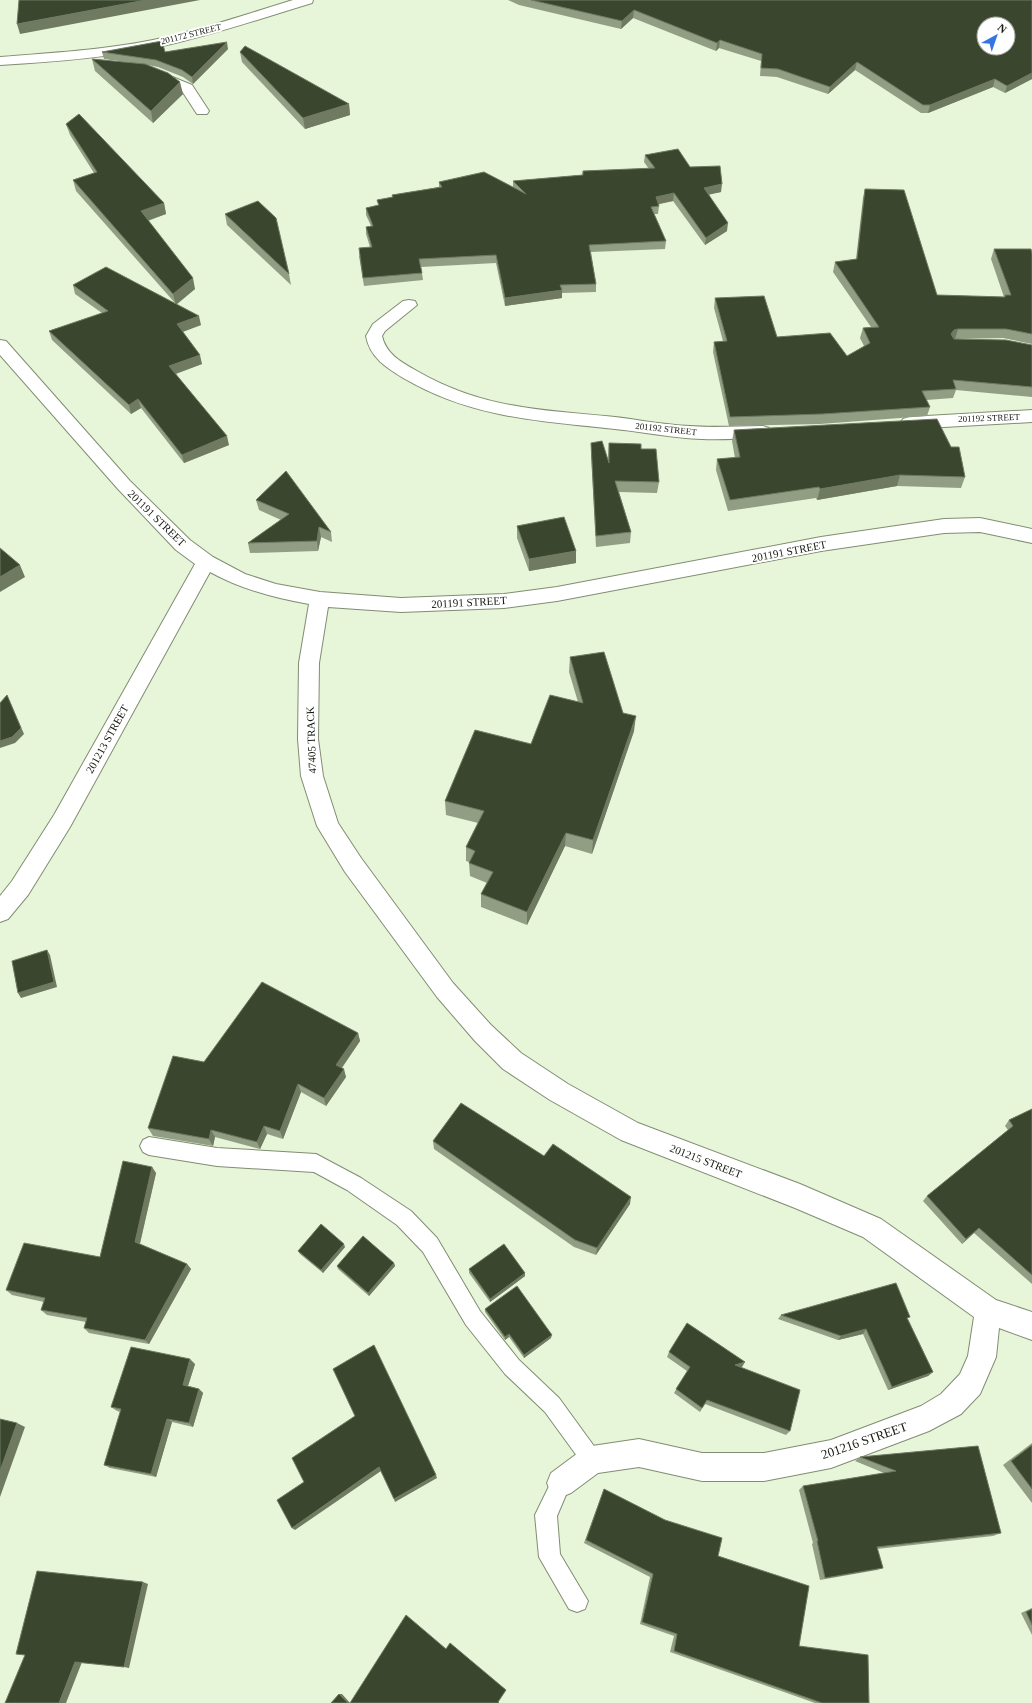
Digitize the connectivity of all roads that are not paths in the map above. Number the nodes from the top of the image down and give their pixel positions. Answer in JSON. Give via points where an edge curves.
{"nodes":[{"id":1,"x":307,"y":0,"type":"edge"},
{"id":2,"x":39,"y":58,"type":"junction"},
{"id":3,"x":0,"y":61,"type":"edge"},
{"id":4,"x":107,"y":64,"type":"edge"},
{"id":5,"x":137,"y":68,"type":"edge"},
{"id":6,"x":202,"y":111,"type":"dead end"},
{"id":7,"x":409,"y":305,"type":"dead end"},
{"id":8,"x":0,"y":345,"type":"edge"},
{"id":9,"x":1032,"y":416,"type":"edge"},
{"id":10,"x":891,"y":424,"type":"edge"},
{"id":11,"x":782,"y":432,"type":"edge"},
{"id":12,"x":1032,"y":536,"type":"edge"},
{"id":13,"x":206,"y":562,"type":"junction"},
{"id":14,"x":320,"y":599,"type":"junction"},
{"id":15,"x":0,"y":912,"type":"edge"},
{"id":16,"x":416,"y":947,"type":"joint"},
{"id":17,"x":149,"y":1146,"type":"edge"},
{"id":18,"x":988,"y":1311,"type":"junction"},
{"id":19,"x":1032,"y":1326,"type":"edge"},
{"id":20,"x":592,"y":1460,"type":"junction"},
{"id":21,"x":561,"y":1483,"type":"joint"},
{"id":22,"x":578,"y":1601,"type":"dead end"}],
"edges":[{"from":1,"to":2,"type":"street","name":"201172 STREET","via":[[175,39],[103,52]]},
{"from":2,"to":3,"type":"street","name":"201172 STREET"},
{"from":2,"to":4,"type":"street"},
{"from":5,"to":6,"type":"street","via":[[160,74],[186,88]]},
{"from":7,"to":11,"type":"street","name":"201192 STREET","via":[[379,328],[374,336],[375,347],[383,357],[422,382],[459,400],[549,418],[702,433]]},
{"from":8,"to":13,"type":"street","name":"201191 STREET","via":[[124,486],[183,545]]},
{"from":9,"to":10,"type":"street","name":"201192 STREET"},
{"from":12,"to":14,"type":"street","name":"201191 STREET","via":[[980,525],[944,526],[821,544],[557,594],[504,601],[401,605]]},
{"from":13,"to":14,"type":"street","name":"201191 STREET","via":[[238,579],[275,591]]},
{"from":13,"to":15,"type":"street","name":"201213 STREET","via":[[62,821],[20,888]]},
{"from":14,"to":16,"type":"street","name":"47405 TRACK","via":[[309,663],[308,739],[312,776],[318,800],[328,826],[353,865]]},
{"from":16,"to":18,"type":"street","name":"201215 STREET","via":[[445,990],[483,1033],[512,1061],[559,1092],[630,1132],[800,1197],[872,1228]]},
{"from":17,"to":20,"type":"lane","via":[[217,1157],[316,1163],[354,1184],[404,1218],[430,1245],[473,1318],[512,1367],[552,1405]]},
{"from":18,"to":19,"type":"street","name":"201215 STREET"},
{"from":18,"to":20,"type":"street","name":"201216 STREET","via":[[982,1357],[970,1384],[951,1404],[929,1416],[831,1454],[764,1467],[702,1467],[639,1453]]},
{"from":20,"to":21,"type":"street","name":"201216 STREET"},
{"from":21,"to":22,"type":"lane","via":[[546,1515],[550,1557]]}]}
